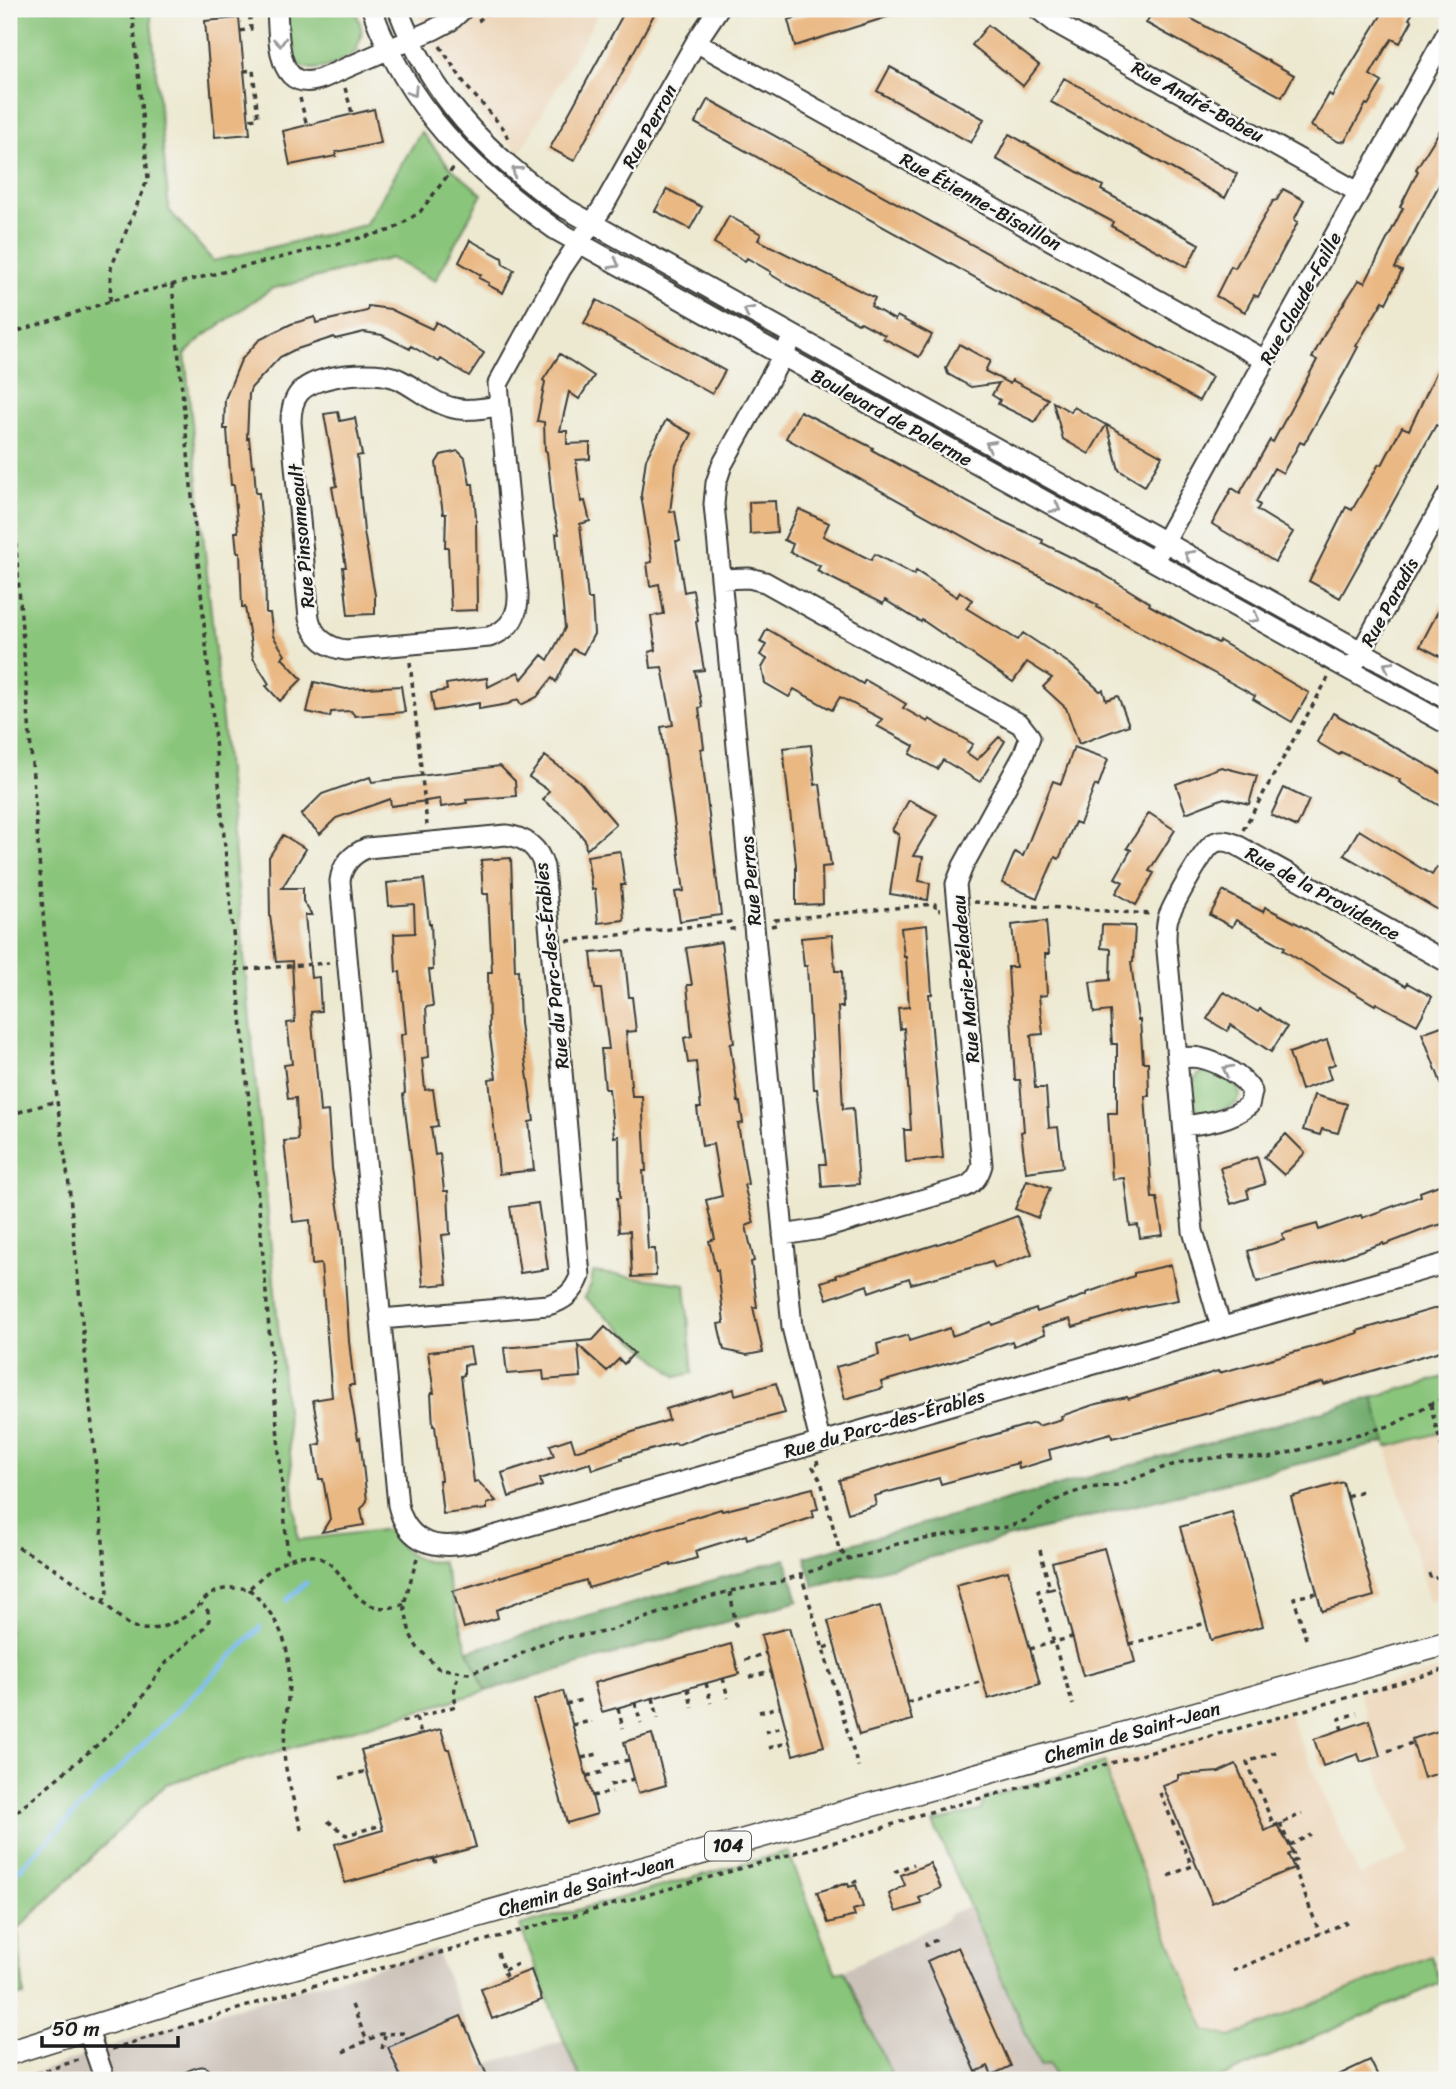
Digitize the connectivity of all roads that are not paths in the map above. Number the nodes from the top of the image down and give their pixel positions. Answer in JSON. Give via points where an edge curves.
{"nodes":[{"id":1,"x":277,"y":9,"type":"edge"},
{"id":2,"x":372,"y":9,"type":"edge"},
{"id":3,"x":398,"y":9,"type":"edge"},
{"id":4,"x":463,"y":9,"type":"edge"},
{"id":5,"x":718,"y":9,"type":"edge"},
{"id":6,"x":1038,"y":9,"type":"edge"},
{"id":7,"x":1447,"y":33,"type":"edge"},
{"id":8,"x":411,"y":40,"type":"junction"},
{"id":9,"x":696,"y":42,"type":"junction"},
{"id":10,"x":388,"y":49,"type":"junction"},
{"id":11,"x":1359,"y":192,"type":"junction"},
{"id":12,"x":592,"y":224,"type":"junction"},
{"id":13,"x":579,"y":243,"type":"junction"},
{"id":14,"x":793,"y":337,"type":"junction"},
{"id":15,"x":782,"y":356,"type":"junction"},
{"id":16,"x":1265,"y":360,"type":"junction"},
{"id":17,"x":498,"y":406,"type":"junction"},
{"id":18,"x":1447,"y":496,"type":"edge"},
{"id":19,"x":1164,"y":542,"type":"junction"},
{"id":20,"x":1153,"y":562,"type":"junction"},
{"id":21,"x":721,"y":579,"type":"junction"},
{"id":22,"x":1362,"y":651,"type":"junction"},
{"id":23,"x":1350,"y":671,"type":"junction"},
{"id":24,"x":1447,"y":699,"type":"edge"},
{"id":25,"x":1447,"y":724,"type":"edge"},
{"id":26,"x":1447,"y":962,"type":"edge"},
{"id":27,"x":1177,"y":1058,"type":"junction"},
{"id":28,"x":1184,"y":1126,"type":"junction"},
{"id":29,"x":783,"y":1235,"type":"junction"},
{"id":30,"x":1447,"y":1263,"type":"edge"},
{"id":31,"x":381,"y":1319,"type":"junction"},
{"id":32,"x":1221,"y":1327,"type":"junction"},
{"id":33,"x":818,"y":1448,"type":"junction"},
{"id":34,"x":1447,"y":1643,"type":"edge"},
{"id":35,"x":87,"y":2028,"type":"junction"},
{"id":36,"x":9,"y":2053,"type":"edge"},
{"id":37,"x":105,"y":2080,"type":"edge"},
{"id":38,"x":193,"y":2080,"type":"edge"},
{"id":39,"x":202,"y":2080,"type":"edge"}],
"edges":[{"from":1,"to":10,"type":"street","one_way":true,"via":[[282,61],[299,80],[314,82]]},
{"from":2,"to":10,"type":"street","name":"Boulevard de Palerme"},
{"from":3,"to":8,"type":"street","name":"Boulevard de Palerme"},
{"from":4,"to":8,"type":"street"},
{"from":5,"to":9,"type":"street","name":"Rue Perron"},
{"from":6,"to":11,"type":"street","name":"Rue André-Babeu"},
{"from":7,"to":11,"type":"street","name":"Rue Claude-Faille"},
{"from":8,"to":10,"type":"street"},
{"from":12,"to":8,"type":"street","name":"Boulevard de Palerme","one_way":true,"via":[[550,198],[475,136],[447,101]]},
{"from":9,"to":12,"type":"street","name":"Rue Perron"},
{"from":9,"to":16,"type":"street","name":"Rue Étienne-Bisaillon"},
{"from":10,"to":13,"type":"street","name":"Boulevard de Palerme","one_way":true,"via":[[425,109],[466,158],[532,213]]},
{"from":11,"to":16,"type":"street","name":"Rue Claude-Faille"},
{"from":12,"to":13,"type":"street","name":"Rue Perron"},
{"from":14,"to":12,"type":"street","name":"Boulevard de Palerme","one_way":true},
{"from":13,"to":15,"type":"street","name":"Boulevard de Palerme","one_way":true},
{"from":13,"to":17,"type":"street","name":"Rue Pinsonneault","via":[[500,379]]},
{"from":14,"to":15,"type":"street","name":"Rue Perras"},
{"from":19,"to":14,"type":"street","name":"Boulevard de Palerme","one_way":true},
{"from":15,"to":20,"type":"street","name":"Boulevard de Palerme","one_way":true},
{"from":15,"to":21,"type":"street","name":"Rue Perras","via":[[718,474],[715,504]]},
{"from":16,"to":19,"type":"street","name":"Rue Claude-Faille"},
{"from":17,"to":17,"type":"street","name":"Rue Pinsonneault","via":[[450,407],[397,379],[369,372],[314,383],[297,396],[291,422],[309,618],[313,629],[332,648],[489,637],[513,620],[518,593]]},
{"from":18,"to":22,"type":"street","name":"Rue Paradis"},
{"from":19,"to":20,"type":"street","name":"Rue Claude-Faille"},
{"from":22,"to":19,"type":"street","name":"Boulevard de Palerme","one_way":true},
{"from":20,"to":23,"type":"street","name":"Boulevard de Palerme","one_way":true},
{"from":21,"to":29,"type":"street","name":"Rue Perras"},
{"from":21,"to":29,"type":"street","name":"Rue Marie-Péladeau","via":[[765,582],[1020,724],[1030,737],[956,884],[981,1171],[962,1188],[821,1229]]},
{"from":22,"to":23,"type":"street","name":"Rue Paradis"},
{"from":24,"to":22,"type":"street","name":"Boulevard de Palerme","one_way":true},
{"from":23,"to":25,"type":"street","name":"Boulevard de Palerme"},
{"from":26,"to":27,"type":"street","name":"Rue de la Providence","via":[[1235,844],[1215,842],[1201,858],[1167,925]]},
{"from":27,"to":28,"type":"street","name":"Rue de la Providence"},
{"from":28,"to":27,"type":"street","one_way":true,"via":[[1235,1114],[1249,1105],[1252,1092],[1244,1080],[1209,1061]]},
{"from":28,"to":32,"type":"street","name":"Rue de la Providence","via":[[1193,1231]]},
{"from":29,"to":33,"type":"street","name":"Rue Perras","via":[[795,1344]]},
{"from":30,"to":32,"type":"street","name":"Rue du Parc-des-Érables"},
{"from":31,"to":31,"type":"street","name":"Rue du Parc-des-Érables","via":[[340,876],[349,860],[367,848],[515,836],[532,845],[544,867],[580,1276],[571,1293],[548,1304]]},
{"from":31,"to":33,"type":"street","name":"Rue du Parc-des-Érables","via":[[398,1506],[410,1530],[431,1545],[469,1543]]},
{"from":32,"to":33,"type":"street","name":"Rue du Parc-des-Érables"},
{"from":34,"to":35,"type":"main road","name":"Chemin de Saint-Jean","number":"104"},
{"from":35,"to":36,"type":"main road","name":"Chemin de Saint-Jean","number":"104"},
{"from":35,"to":37,"type":"street"},
{"from":38,"to":39,"type":"street"}]}
